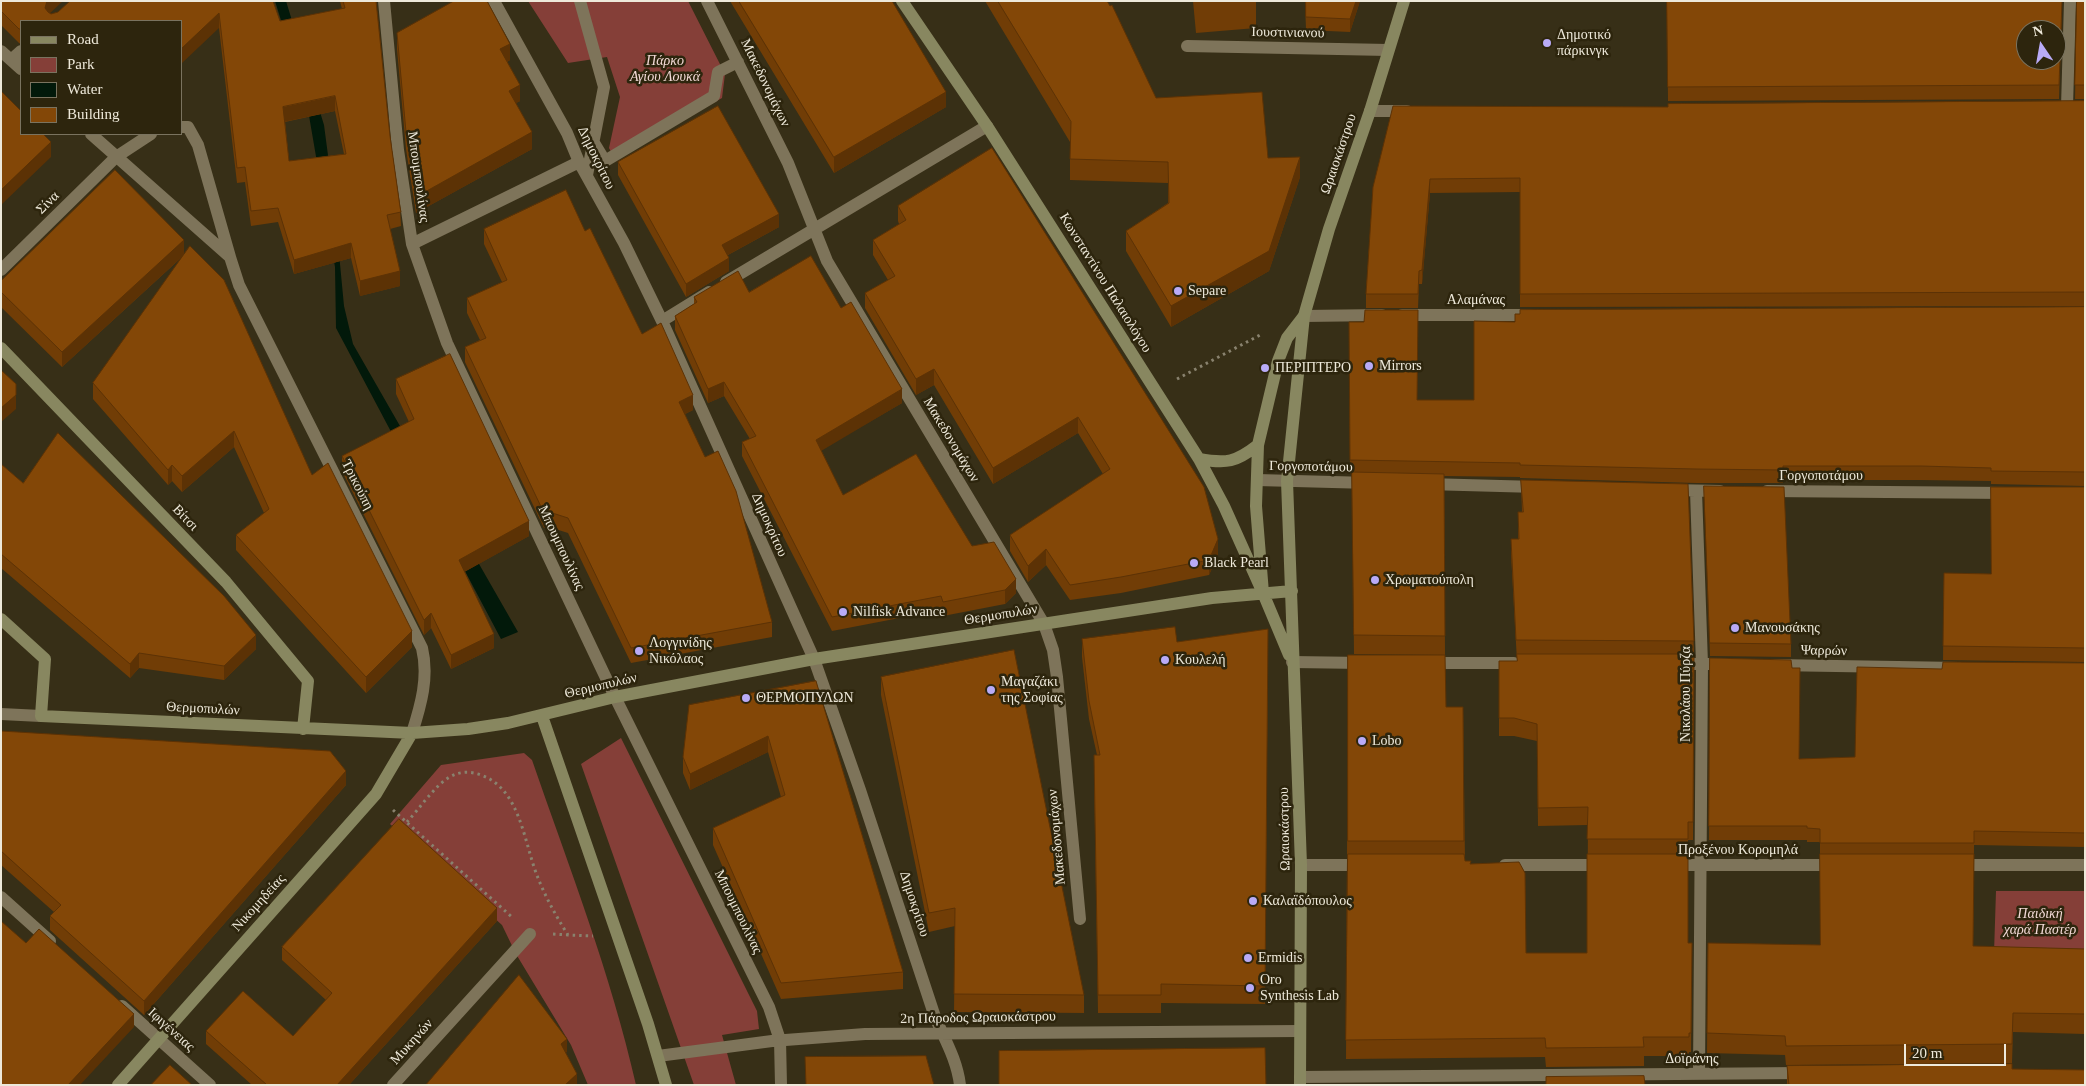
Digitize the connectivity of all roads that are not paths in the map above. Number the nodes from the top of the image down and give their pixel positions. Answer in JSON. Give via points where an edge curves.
{"nodes":[{"id":1,"x":384,"y":1,"type":"edge"},
{"id":2,"x":494,"y":1,"type":"edge"},
{"id":3,"x":580,"y":1,"type":"edge"},
{"id":4,"x":708,"y":1,"type":"edge"},
{"id":5,"x":902,"y":1,"type":"edge"},
{"id":6,"x":1404,"y":1,"type":"edge"},
{"id":7,"x":2070,"y":1,"type":"edge"},
{"id":8,"x":1187,"y":46,"type":"dead end"},
{"id":9,"x":1388,"y":50,"type":"junction"},
{"id":10,"x":1,"y":51,"type":"edge"},
{"id":11,"x":20,"y":52,"type":"edge"},
{"id":12,"x":11,"y":60,"type":"junction"},
{"id":13,"x":738,"y":62,"type":"junction"},
{"id":14,"x":20,"y":68,"type":"edge"},
{"id":15,"x":2067,"y":107,"type":"edge"},
{"id":16,"x":1370,"y":111,"type":"junction"},
{"id":17,"x":1418,"y":111,"type":"edge"},
{"id":18,"x":987,"y":126,"type":"junction"},
{"id":19,"x":182,"y":127,"type":"edge"},
{"id":20,"x":92,"y":135,"type":"edge"},
{"id":21,"x":149,"y":135,"type":"edge"},
{"id":22,"x":594,"y":143,"type":"junction"},
{"id":23,"x":116,"y":157,"type":"junction"},
{"id":24,"x":579,"y":162,"type":"junction"},
{"id":25,"x":587,"y":175,"type":"junction"},
{"id":26,"x":813,"y":229,"type":"junction"},
{"id":27,"x":412,"y":244,"type":"junction"},
{"id":28,"x":230,"y":257,"type":"junction"},
{"id":29,"x":1,"y":270,"type":"edge"},
{"id":30,"x":1544,"y":314,"type":"edge"},
{"id":31,"x":1304,"y":316,"type":"junction"},
{"id":32,"x":662,"y":321,"type":"junction"},
{"id":33,"x":1,"y":348,"type":"edge"},
{"id":34,"x":1258,"y":445,"type":"junction"},
{"id":35,"x":1200,"y":459,"type":"junction"},
{"id":36,"x":1257,"y":480,"type":"junction"},
{"id":37,"x":1286,"y":481,"type":"junction"},
{"id":38,"x":1386,"y":483,"type":"edge"},
{"id":39,"x":1416,"y":484,"type":"edge"},
{"id":40,"x":1546,"y":487,"type":"edge"},
{"id":41,"x":1656,"y":490,"type":"edge"},
{"id":42,"x":1696,"y":491,"type":"junction"},
{"id":43,"x":1736,"y":491,"type":"edge"},
{"id":44,"x":1756,"y":491,"type":"edge"},
{"id":45,"x":2015,"y":493,"type":"edge"},
{"id":46,"x":1292,"y":590,"type":"junction"},
{"id":47,"x":1263,"y":593,"type":"junction"},
{"id":48,"x":1,"y":619,"type":"edge"},
{"id":49,"x":1044,"y":624,"type":"junction"},
{"id":50,"x":814,"y":659,"type":"junction"},
{"id":51,"x":1292,"y":662,"type":"junction"},
{"id":52,"x":1377,"y":662,"type":"edge"},
{"id":53,"x":1416,"y":663,"type":"edge"},
{"id":54,"x":1524,"y":663,"type":"edge"},
{"id":55,"x":1662,"y":664,"type":"edge"},
{"id":56,"x":1702,"y":664,"type":"junction"},
{"id":57,"x":1741,"y":664,"type":"edge"},
{"id":58,"x":1761,"y":665,"type":"edge"},
{"id":59,"x":1967,"y":668,"type":"edge"},
{"id":60,"x":615,"y":698,"type":"junction"},
{"id":61,"x":1,"y":714,"type":"edge"},
{"id":62,"x":41,"y":716,"type":"junction"},
{"id":63,"x":542,"y":716,"type":"junction"},
{"id":64,"x":303,"y":729,"type":"junction"},
{"id":65,"x":412,"y":733,"type":"junction"},
{"id":66,"x":1301,"y":865,"type":"junction"},
{"id":67,"x":1382,"y":865,"type":"edge"},
{"id":68,"x":1492,"y":865,"type":"edge"},
{"id":69,"x":1610,"y":865,"type":"edge"},
{"id":70,"x":1660,"y":865,"type":"edge"},
{"id":71,"x":1700,"y":865,"type":"junction"},
{"id":72,"x":1845,"y":865,"type":"edge"},
{"id":73,"x":1945,"y":865,"type":"edge"},
{"id":74,"x":2085,"y":865,"type":"edge"},
{"id":75,"x":1,"y":897,"type":"edge"},
{"id":76,"x":1080,"y":919,"type":"dead end"},
{"id":77,"x":530,"y":934,"type":"road end"},
{"id":78,"x":58,"y":949,"type":"edge"},
{"id":79,"x":115,"y":1000,"type":"edge"},
{"id":80,"x":1300,"y":1031,"type":"junction"},
{"id":81,"x":942,"y":1034,"type":"junction"},
{"id":82,"x":158,"y":1039,"type":"junction"},
{"id":83,"x":776,"y":1041,"type":"junction"},
{"id":84,"x":658,"y":1056,"type":"junction"},
{"id":85,"x":1818,"y":1073,"type":"edge"},
{"id":86,"x":1699,"y":1074,"type":"junction"},
{"id":87,"x":1768,"y":1079,"type":"edge"},
{"id":88,"x":1300,"y":1081,"type":"edge"},
{"id":89,"x":118,"y":1085,"type":"edge"},
{"id":90,"x":210,"y":1085,"type":"edge"},
{"id":91,"x":393,"y":1085,"type":"edge"},
{"id":92,"x":666,"y":1085,"type":"edge"},
{"id":93,"x":777,"y":1085,"type":"edge"},
{"id":94,"x":782,"y":1085,"type":"edge"},
{"id":95,"x":960,"y":1085,"type":"edge"}],
"edges":[{"from":1,"to":27,"type":"street","name":"Μπουμπουλίνας","via":[[398,150]]},
{"from":2,"to":24,"type":"street","name":"Δημοκρίτου","via":[[567,133]]},
{"from":3,"to":22,"type":"street","via":[[604,86]]},
{"from":4,"to":13,"type":"street","name":"Μακεδονομάχων"},
{"from":5,"to":18,"type":"street","name":"Κωνσταντίνου Παλαιολόγου"},
{"from":6,"to":9,"type":"street","name":"Ωραιοκάστρου"},
{"from":7,"to":15,"type":"street"},
{"from":8,"to":9,"type":"street","name":"Ιουστινιανού"},
{"from":9,"to":16,"type":"street","name":"Ωραιοκάστρου"},
{"from":10,"to":12,"type":"street"},
{"from":11,"to":12,"type":"street"},
{"from":12,"to":14,"type":"street"},
{"from":13,"to":22,"type":"street","via":[[718,72],[714,96],[605,161]]},
{"from":13,"to":26,"type":"street","name":"Μακεδονομάχων","via":[[788,163]]},
{"from":16,"to":17,"type":"street"},
{"from":16,"to":31,"type":"street","name":"Ωραιοκάστρου","via":[[1329,229]]},
{"from":18,"to":26,"type":"street"},
{"from":18,"to":35,"type":"street","name":"Κωνσταντίνου Παλαιολόγου"},
{"from":19,"to":28,"type":"street","name":"Τρικούπη","via":[[188,127],[198,145]]},
{"from":20,"to":23,"type":"street"},
{"from":21,"to":23,"type":"street"},
{"from":22,"to":25,"type":"street"},
{"from":23,"to":28,"type":"street"},
{"from":23,"to":29,"type":"street","name":"Σίνα"},
{"from":24,"to":25,"type":"street","name":"Δημοκρίτου"},
{"from":24,"to":27,"type":"street"},
{"from":25,"to":32,"type":"street","name":"Δημοκρίτου"},
{"from":26,"to":32,"type":"street"},
{"from":26,"to":49,"type":"street","name":"Μακεδονομάχων","via":[[835,276]]},
{"from":27,"to":60,"type":"street","name":"Μπουμπουλίνας","via":[[447,343]]},
{"from":28,"to":65,"type":"street","name":"Τρικούπη","via":[[239,285],[422,648],[425,680]]},
{"from":30,"to":31,"type":"street","name":"Αλαμάνας"},
{"from":31,"to":34,"type":"street","name":"Ωραιοκάστρου","via":[[1287,338],[1278,361]]},
{"from":31,"to":37,"type":"street","name":"Ωραιοκάστρου"},
{"from":32,"to":50,"type":"street","name":"Δημοκρίτου"},
{"from":33,"to":64,"type":"street","name":"Βίτσι","via":[[226,582],[308,681]]},
{"from":34,"to":35,"type":"street","via":[[1233,462]]},
{"from":34,"to":36,"type":"street","name":"Ωραιοκάστρου"},
{"from":35,"to":47,"type":"street","name":"Κωνσταντίνου Παλαιολόγου"},
{"from":36,"to":37,"type":"street","name":"Γοργοποτάμου"},
{"from":36,"to":47,"type":"street","name":"Ωραιοκάστρου"},
{"from":37,"to":38,"type":"street","name":"Γοργοποτάμου"},
{"from":37,"to":46,"type":"street","name":"Ωραιοκάστρου"},
{"from":39,"to":40,"type":"street"},
{"from":41,"to":42,"type":"street"},
{"from":42,"to":43,"type":"street"},
{"from":42,"to":56,"type":"street","name":"Νικολάου Πύρζα"},
{"from":44,"to":45,"type":"street","name":"Γοργοποτάμου"},
{"from":46,"to":47,"type":"street","name":"Θερμοπυλών"},
{"from":46,"to":51,"type":"street","name":"Ωραιοκάστρου"},
{"from":47,"to":49,"type":"street","name":"Θερμοπυλών"},
{"from":47,"to":51,"type":"street","name":"Ωραιοκάστρου"},
{"from":48,"to":62,"type":"street","via":[[45,659]]},
{"from":49,"to":50,"type":"street","name":"Θερμοπυλών"},
{"from":49,"to":76,"type":"street","name":"Μακεδονομάχων","via":[[1053,650],[1057,677]]},
{"from":50,"to":60,"type":"street","name":"Θερμοπυλών"},
{"from":50,"to":81,"type":"street","name":"Δημοκρίτου"},
{"from":51,"to":52,"type":"street"},
{"from":51,"to":66,"type":"street","name":"Ωραιοκάστρου"},
{"from":53,"to":54,"type":"street"},
{"from":55,"to":56,"type":"street"},
{"from":56,"to":57,"type":"street"},
{"from":56,"to":71,"type":"street","name":"Νικολάου Πύρζα"},
{"from":58,"to":59,"type":"street","name":"Ψαρρών"},
{"from":60,"to":63,"type":"street","name":"Θερμοπυλών"},
{"from":60,"to":83,"type":"street","name":"Μπουμπουλίνας","via":[[769,1007]]},
{"from":61,"to":62,"type":"street","name":"Θερμοπυλών"},
{"from":62,"to":64,"type":"street","name":"Θερμοπυλών"},
{"from":63,"to":65,"type":"street","name":"Θερμοπυλών","via":[[468,729]]},
{"from":63,"to":84,"type":"street"},
{"from":64,"to":65,"type":"street","name":"Θερμοπυλών"},
{"from":65,"to":82,"type":"street","name":"Νικομηδείας","via":[[376,794]]},
{"from":66,"to":67,"type":"street"},
{"from":66,"to":80,"type":"street","name":"Ωραιοκάστρου"},
{"from":68,"to":69,"type":"street"},
{"from":70,"to":71,"type":"street","name":"Προξένου Κορομηλά"},
{"from":71,"to":72,"type":"street","name":"Προξένου Κορομηλά"},
{"from":71,"to":86,"type":"street","name":"Νικολάου Πύρζα"},
{"from":73,"to":74,"type":"street"},
{"from":75,"to":78,"type":"street"},
{"from":77,"to":91,"type":"street","name":"Μυκηνών"},
{"from":79,"to":82,"type":"street","name":"Ιφιγένειας"},
{"from":80,"to":81,"type":"street","name":"2η Πάροδος Ωραιοκάστρου"},
{"from":80,"to":88,"type":"street","name":"Ωραιοκάστρου"},
{"from":81,"to":83,"type":"street","name":"2η Πάροδος Ωραιοκάστρου","via":[[865,1034]]},
{"from":81,"to":95,"type":"street","name":"Δημοκρίτου","via":[[949,1044]]},
{"from":82,"to":89,"type":"street","name":"Νικομηδείας"},
{"from":82,"to":90,"type":"street","name":"Ιφιγένειας"},
{"from":83,"to":84,"type":"street","name":"2η Πάροδος Ωραιοκάστρου"},
{"from":83,"to":93,"type":"street"},
{"from":83,"to":94,"type":"street","name":"Μπουμπουλίνας"},
{"from":84,"to":92,"type":"street"},
{"from":85,"to":87,"type":"street","name":"Δοϊράνης"},
{"from":86,"to":87,"type":"street","name":"Δοϊράνης"},
{"from":86,"to":88,"type":"street","name":"Δοϊράνης"}]}
